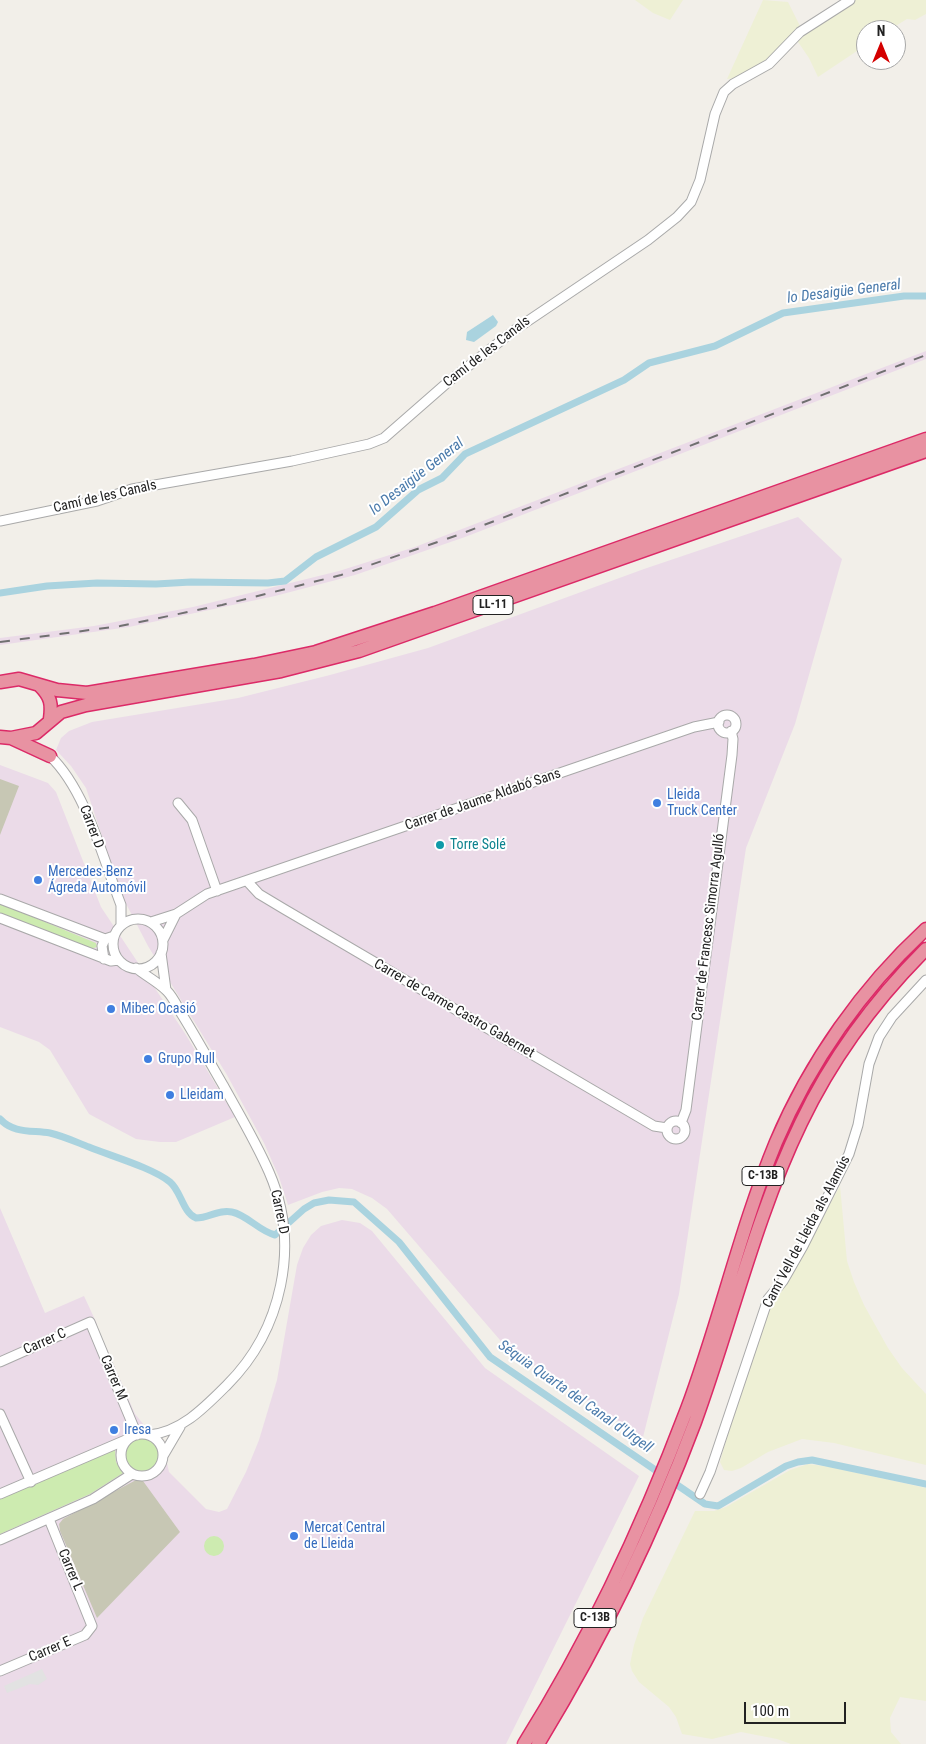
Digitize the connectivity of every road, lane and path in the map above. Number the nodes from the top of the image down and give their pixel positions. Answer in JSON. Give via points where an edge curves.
{"nodes":[{"id":1,"x":850,"y":0,"type":"edge"},
{"id":2,"x":926,"y":439,"type":"edge"},
{"id":3,"x":926,"y":451,"type":"edge"},
{"id":4,"x":0,"y":521,"type":"edge"},
{"id":5,"x":0,"y":682,"type":"edge"},
{"id":6,"x":40,"y":685,"type":"junction"},
{"id":7,"x":719,"y":722,"type":"junction"},
{"id":8,"x":47,"y":723,"type":"junction"},
{"id":9,"x":731,"y":731,"type":"junction"},
{"id":10,"x":5,"y":737,"type":"edge"},
{"id":11,"x":50,"y":756,"type":"junction"},
{"id":12,"x":178,"y":803,"type":"dead end"},
{"id":13,"x":247,"y":881,"type":"junction"},
{"id":14,"x":217,"y":891,"type":"junction"},
{"id":15,"x":0,"y":899,"type":"edge"},
{"id":16,"x":120,"y":905,"type":"junction"},
{"id":17,"x":176,"y":914,"type":"junction"},
{"id":18,"x":0,"y":918,"type":"edge"},
{"id":19,"x":138,"y":919,"type":"junction"},
{"id":20,"x":150,"y":922,"type":"junction"},
{"id":21,"x":121,"y":925,"type":"junction"},
{"id":22,"x":926,"y":929,"type":"edge"},
{"id":23,"x":110,"y":938,"type":"junction"},
{"id":24,"x":162,"y":940,"type":"junction"},
{"id":25,"x":926,"y":949,"type":"edge"},
{"id":26,"x":161,"y":953,"type":"junction"},
{"id":27,"x":104,"y":959,"type":"junction"},
{"id":28,"x":120,"y":960,"type":"junction"},
{"id":29,"x":136,"y":968,"type":"junction"},
{"id":30,"x":926,"y":980,"type":"edge"},
{"id":31,"x":166,"y":990,"type":"junction"},
{"id":32,"x":681,"y":1123,"type":"junction"},
{"id":33,"x":667,"y":1128,"type":"junction"},
{"id":34,"x":90,"y":1322,"type":"joint"},
{"id":35,"x":0,"y":1362,"type":"edge"},
{"id":36,"x":0,"y":1414,"type":"edge"},
{"id":37,"x":181,"y":1425,"type":"junction"},
{"id":38,"x":149,"y":1436,"type":"junction"},
{"id":39,"x":132,"y":1437,"type":"junction"},
{"id":40,"x":163,"y":1457,"type":"junction"},
{"id":41,"x":672,"y":1463,"type":"junction"},
{"id":42,"x":132,"y":1474,"type":"junction"},
{"id":43,"x":30,"y":1482,"type":"junction"},
{"id":44,"x":661,"y":1490,"type":"junction"},
{"id":45,"x":0,"y":1494,"type":"edge"},
{"id":46,"x":700,"y":1494,"type":"dead end"},
{"id":47,"x":49,"y":1520,"type":"junction"},
{"id":48,"x":0,"y":1540,"type":"edge"},
{"id":49,"x":92,"y":1621,"type":"joint"},
{"id":50,"x":0,"y":1671,"type":"edge"},
{"id":51,"x":524,"y":1744,"type":"edge"},
{"id":52,"x":538,"y":1744,"type":"edge"}],
"edges":[{"from":1,"to":4,"type":"street","name":"Camí de les Canals","via":[[800,32],[765,67],[737,81],[724,92],[715,114],[700,180],[691,202],[677,217],[653,237],[516,329],[455,376],[384,438],[292,461],[132,489],[97,501]]},
{"from":2,"to":6,"type":"highway","number":"LL-11","via":[[316,652],[99,691],[66,692]]},
{"from":3,"to":8,"type":"highway","number":"LL-11","via":[[359,651],[281,671],[86,705],[61,712]]},
{"from":5,"to":6,"type":"highway","number":"LL-11","via":[[19,679]]},
{"from":6,"to":8,"type":"highway","via":[[52,704]]},
{"from":7,"to":9,"type":"street","via":[[723,731]]},
{"from":7,"to":9,"type":"street","via":[[724,715],[732,717],[736,724]]},
{"from":7,"to":13,"type":"street","name":"Carrer de Jaume Aldabó Sans","via":[[708,722]]},
{"from":8,"to":10,"type":"highway","number":"LL-11","via":[[36,733]]},
{"from":8,"to":11,"type":"highway","via":[[45,744]]},
{"from":9,"to":32,"type":"street","name":"Carrer de Francesc Simorra Agulló","via":[[732,755],[686,1110]]},
{"from":10,"to":11,"type":"highway"},
{"from":11,"to":16,"type":"street","name":"Carrer D","via":[[64,769],[77,790]]},
{"from":12,"to":14,"type":"street","via":[[192,820]]},
{"from":13,"to":14,"type":"street","name":"Carrer de Jaume Aldabó Sans"},
{"from":13,"to":33,"type":"street","name":"Carrer de Carme Castro Gabernet","via":[[264,897],[654,1126]]},
{"from":14,"to":17,"type":"street","name":"Carrer de Jaume Aldabó Sans"},
{"from":15,"to":23,"type":"street"},
{"from":16,"to":19,"type":"street"},
{"from":16,"to":21,"type":"street","name":"Carrer D"},
{"from":17,"to":20,"type":"street"},
{"from":17,"to":24,"type":"street"},
{"from":18,"to":27,"type":"street"},
{"from":19,"to":20,"type":"street"},
{"from":19,"to":21,"type":"street"},
{"from":20,"to":24,"type":"street","via":[[159,930]]},
{"from":21,"to":23,"type":"street"},
{"from":22,"to":41,"type":"highway","number":"C-13B","via":[[859,1001],[819,1060],[791,1111],[766,1169]]},
{"from":23,"to":27,"type":"street","via":[[102,946]]},
{"from":23,"to":28,"type":"street"},
{"from":24,"to":26,"type":"street"},
{"from":25,"to":41,"type":"highway","number":"C-13B","via":[[858,1027],[830,1068],[800,1125],[767,1208],[715,1365]]},
{"from":26,"to":29,"type":"street","via":[[150,965]]},
{"from":26,"to":31,"type":"street","name":"Carrer D"},
{"from":27,"to":28,"type":"street"},
{"from":28,"to":29,"type":"street"},
{"from":29,"to":31,"type":"street","name":"Carrer D"},
{"from":30,"to":46,"type":"street","name":"Camí Vell de Lleida als Alamús","via":[[892,1016],[873,1049],[855,1138],[803,1246],[768,1299]]},
{"from":31,"to":37,"type":"street","name":"Carrer D","via":[[195,1036],[269,1172],[285,1234],[281,1287],[267,1329],[238,1374]]},
{"from":32,"to":33,"type":"street","via":[[671,1122]]},
{"from":32,"to":33,"type":"street","via":[[684,1130],[680,1137],[672,1138]]},
{"from":34,"to":35,"type":"street","name":"Carrer C"},
{"from":34,"to":39,"type":"street","name":"Carrer M"},
{"from":36,"to":43,"type":"street"},
{"from":37,"to":38,"type":"street","name":"Carrer D"},
{"from":37,"to":40,"type":"street","name":"Carrer D"},
{"from":38,"to":39,"type":"street"},
{"from":38,"to":40,"type":"street","via":[[159,1444]]},
{"from":39,"to":42,"type":"street","via":[[121,1457]]},
{"from":39,"to":43,"type":"street"},
{"from":40,"to":42,"type":"street","via":[[153,1473]]},
{"from":41,"to":44,"type":"highway","number":"C-13B"},
{"from":42,"to":47,"type":"street"},
{"from":43,"to":45,"type":"street"},
{"from":44,"to":51,"type":"highway","number":"C-13B","via":[[588,1632]]},
{"from":44,"to":52,"type":"highway","number":"C-13B","via":[[618,1599]]},
{"from":47,"to":48,"type":"street"},
{"from":47,"to":49,"type":"street","name":"Carrer L"},
{"from":49,"to":50,"type":"street","name":"Carrer E","via":[[85,1635]]}]}
